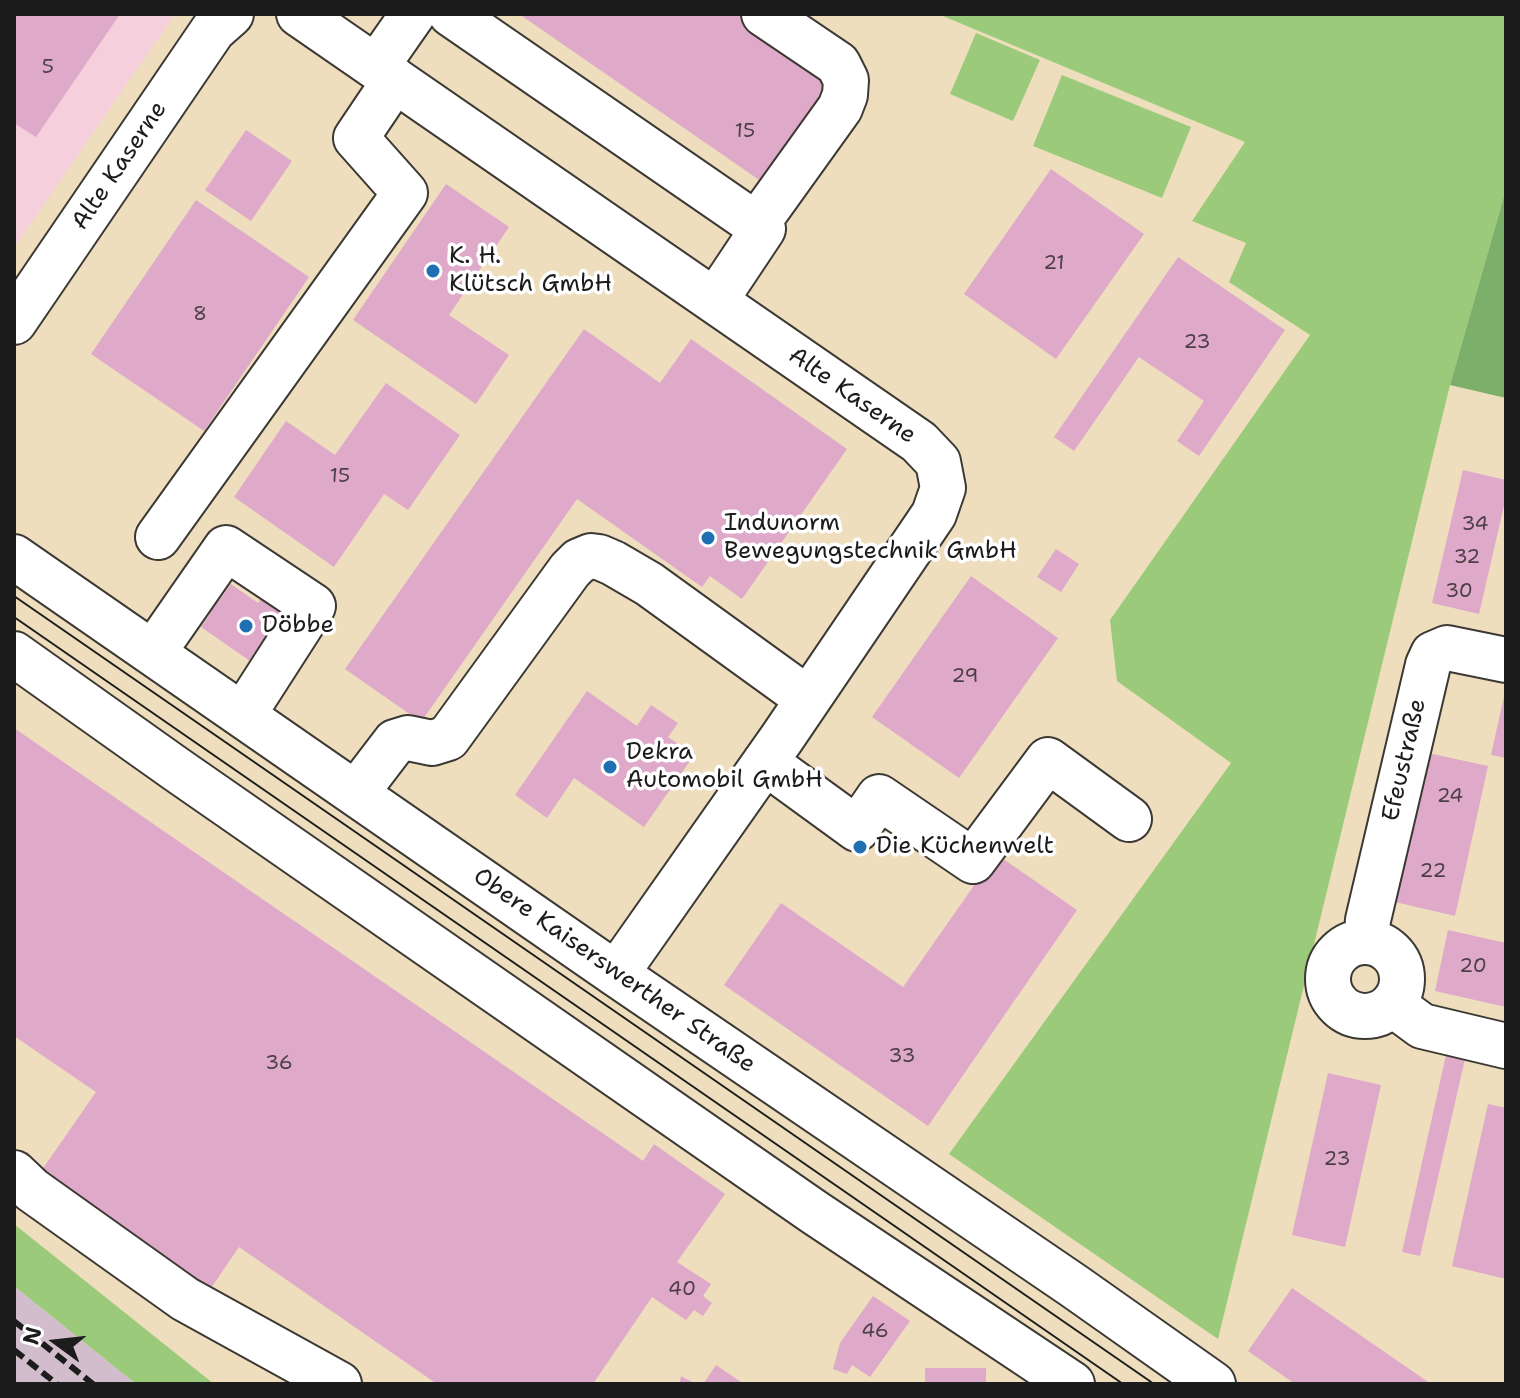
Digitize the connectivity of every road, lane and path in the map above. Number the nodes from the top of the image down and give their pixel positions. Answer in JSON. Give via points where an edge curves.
{"nodes":[{"id":1,"x":231,"y":14,"type":"edge"},
{"id":2,"x":299,"y":14,"type":"edge"},
{"id":3,"x":413,"y":14,"type":"edge"},
{"id":4,"x":451,"y":14,"type":"edge"},
{"id":5,"x":764,"y":14,"type":"edge"},
{"id":6,"x":385,"y":73,"type":"junction"},
{"id":7,"x":756,"y":225,"type":"junction"},
{"id":8,"x":715,"y":301,"type":"junction"},
{"id":9,"x":14,"y":322,"type":"edge"},
{"id":10,"x":158,"y":537,"type":"dead end"},
{"id":11,"x":14,"y":557,"type":"edge"},
{"id":12,"x":153,"y":653,"type":"junction"},
{"id":13,"x":14,"y":654,"type":"edge"},
{"id":14,"x":1506,"y":660,"type":"edge"},
{"id":15,"x":808,"y":699,"type":"junction"},
{"id":16,"x":243,"y":715,"type":"junction"},
{"id":17,"x":765,"y":762,"type":"junction"},
{"id":18,"x":356,"y":793,"type":"junction"},
{"id":19,"x":1129,"y":819,"type":"dead end"},
{"id":20,"x":1366,"y":942,"type":"junction"},
{"id":21,"x":616,"y":974,"type":"junction"},
{"id":22,"x":1392,"y":1004,"type":"junction"},
{"id":23,"x":1506,"y":1046,"type":"edge"},
{"id":24,"x":14,"y":1173,"type":"edge"},
{"id":25,"x":339,"y":1384,"type":"edge"},
{"id":26,"x":1072,"y":1384,"type":"edge"},
{"id":27,"x":1213,"y":1384,"type":"edge"}],
"edges":[{"from":1,"to":9,"type":"street","name":"Alte Kaserne","via":[[213,30]]},
{"from":2,"to":6,"type":"street","name":"Alte Kaserne"},
{"from":3,"to":6,"type":"street"},
{"from":4,"to":7,"type":"street"},
{"from":5,"to":7,"type":"street","via":[[838,64],[846,80],[840,108]]},
{"from":6,"to":8,"type":"street","name":"Alte Kaserne"},
{"from":6,"to":10,"type":"street","via":[[356,138],[405,193]]},
{"from":7,"to":8,"type":"street","via":[[763,229]]},
{"from":8,"to":15,"type":"street","name":"Alte Kaserne","via":[[919,442],[938,462],[943,488],[934,514]]},
{"from":11,"to":12,"type":"street","name":"Obere Kaiserswerther Straße"},
{"from":12,"to":16,"type":"street","name":"Obere Kaiserswerther Straße"},
{"from":12,"to":16,"type":"street","via":[[226,548],[313,606]]},
{"from":13,"to":26,"type":"street","via":[[788,1194]]},
{"from":14,"to":20,"type":"street","name":"Efeustraße","via":[[1447,648],[1433,654]]},
{"from":15,"to":17,"type":"street","name":"Alte Kaserne"},
{"from":15,"to":18,"type":"street","via":[[649,584],[591,556],[570,570],[448,738],[395,742]]},
{"from":16,"to":18,"type":"street","name":"Obere Kaiserswerther Straße"},
{"from":17,"to":19,"type":"street","via":[[857,829],[879,797],[973,861],[1048,760]]},
{"from":17,"to":21,"type":"street","name":"Alte Kaserne"},
{"from":18,"to":21,"type":"street","name":"Obere Kaiserswerther Straße"},
{"from":20,"to":22,"type":"street","via":[[1389,950],[1401,970],[1402,983]]},
{"from":20,"to":22,"type":"street","via":[[1354,943],[1335,958],[1331,993],[1347,1011],[1359,1015],[1382,1012]]},
{"from":21,"to":27,"type":"street","name":"Obere Kaiserswerther Straße"},
{"from":22,"to":23,"type":"street","via":[[1422,1026]]},
{"from":24,"to":25,"type":"street","via":[[185,1299]]}]}
